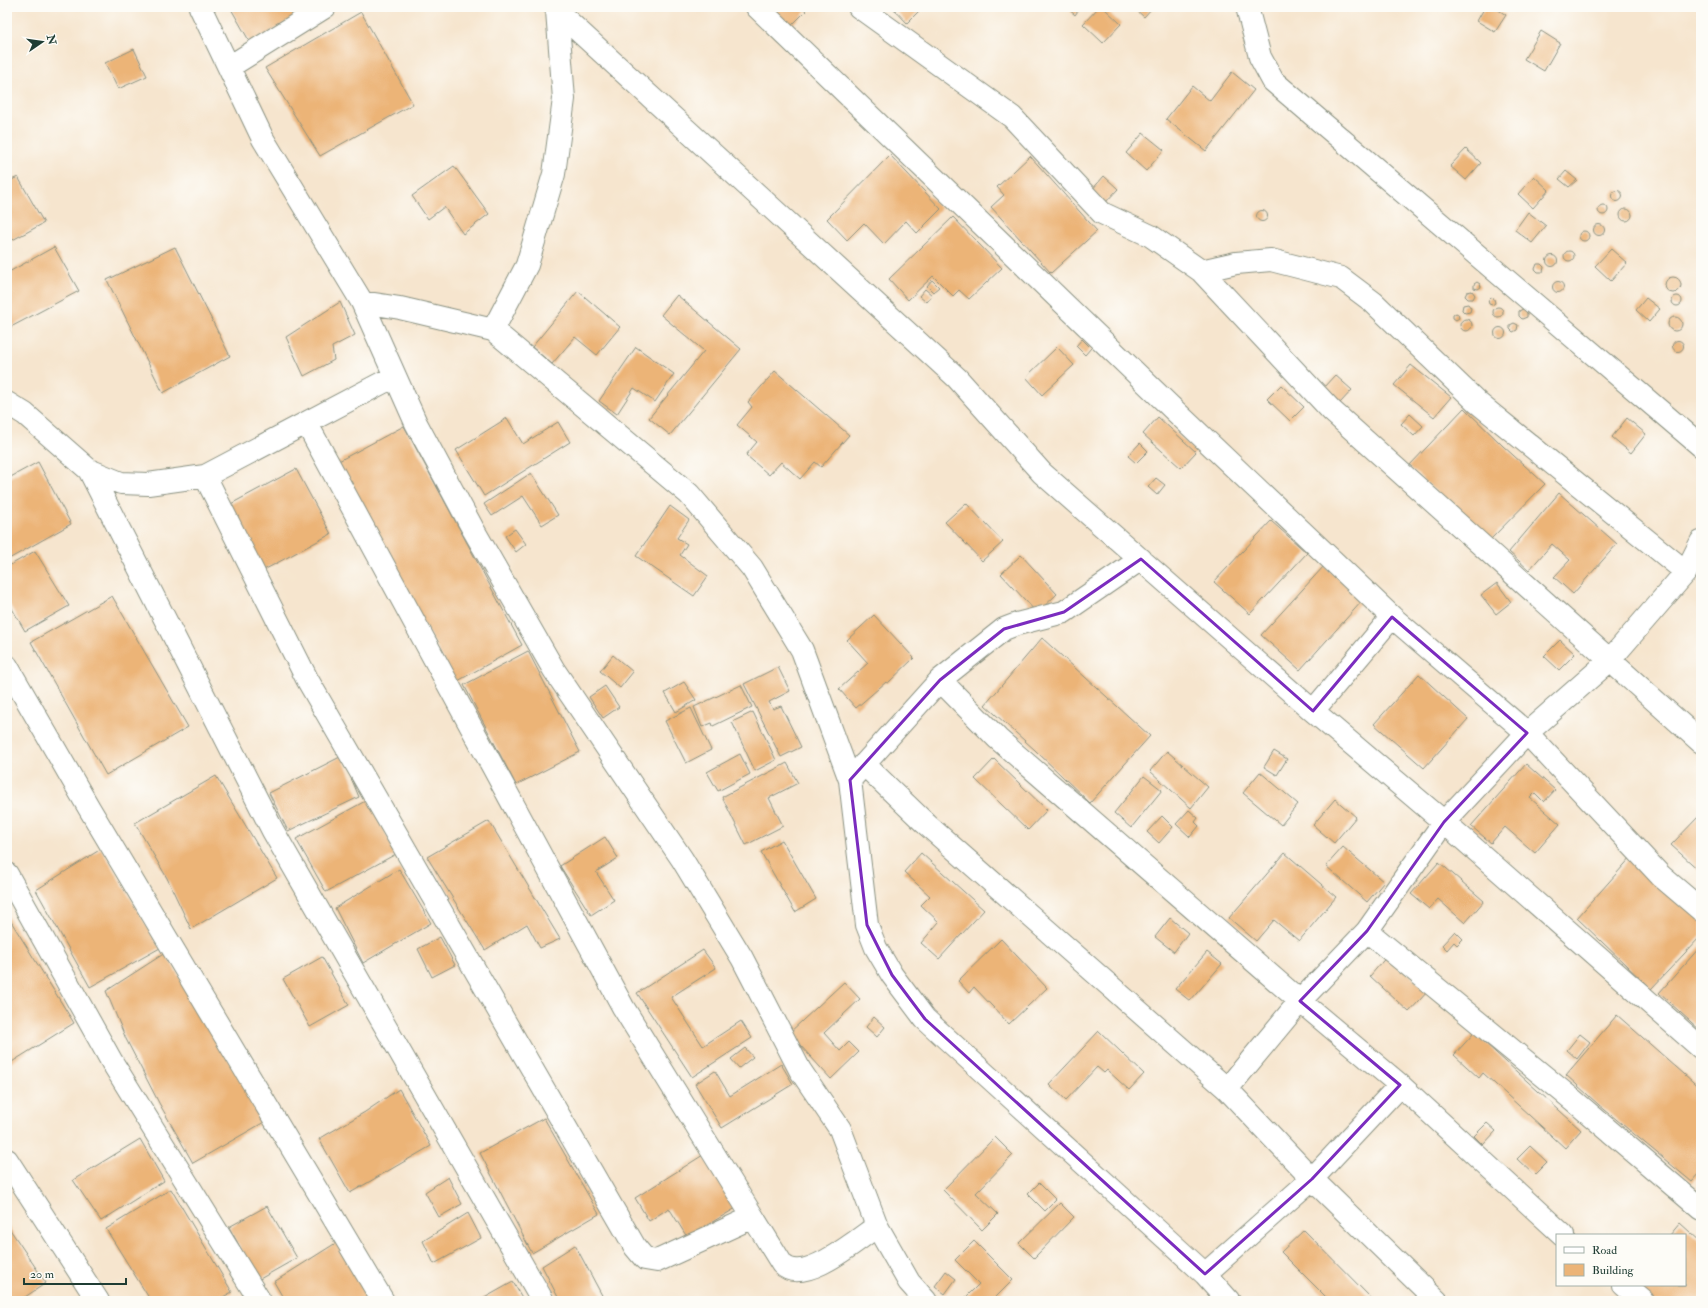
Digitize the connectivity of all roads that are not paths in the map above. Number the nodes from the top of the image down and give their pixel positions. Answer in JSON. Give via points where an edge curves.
{"nodes":[{"id":1,"x":200,"y":7,"type":"edge"},
{"id":2,"x":325,"y":7,"type":"edge"},
{"id":3,"x":757,"y":7,"type":"edge"},
{"id":4,"x":860,"y":7,"type":"edge"},
{"id":5,"x":1247,"y":7,"type":"edge"},
{"id":6,"x":556,"y":9,"type":"edge"},
{"id":7,"x":229,"y":67,"type":"junction"},
{"id":8,"x":1201,"y":271,"type":"junction"},
{"id":9,"x":362,"y":302,"type":"junction"},
{"id":10,"x":493,"y":330,"type":"junction"},
{"id":11,"x":395,"y":376,"type":"junction"},
{"id":12,"x":7,"y":403,"type":"edge"},
{"id":13,"x":307,"y":424,"type":"junction"},
{"id":14,"x":1701,"y":446,"type":"edge"},
{"id":15,"x":89,"y":470,"type":"junction"},
{"id":16,"x":205,"y":476,"type":"junction"},
{"id":17,"x":1701,"y":542,"type":"edge"},
{"id":18,"x":1141,"y":559,"type":"junction"},
{"id":19,"x":1686,"y":572,"type":"junction"},
{"id":20,"x":1392,"y":617,"type":"junction"},
{"id":21,"x":1608,"y":660,"type":"junction"},
{"id":22,"x":7,"y":666,"type":"edge"},
{"id":23,"x":940,"y":680,"type":"junction"},
{"id":24,"x":1313,"y":711,"type":"junction"},
{"id":25,"x":1527,"y":733,"type":"junction"},
{"id":26,"x":1701,"y":742,"type":"edge"},
{"id":27,"x":864,"y":764,"type":"junction"},
{"id":28,"x":850,"y":780,"type":"junction"},
{"id":29,"x":1444,"y":822,"type":"junction"},
{"id":30,"x":7,"y":874,"type":"edge"},
{"id":31,"x":1701,"y":910,"type":"edge"},
{"id":32,"x":1367,"y":931,"type":"junction"},
{"id":33,"x":1300,"y":1002,"type":"junction"},
{"id":34,"x":1701,"y":1048,"type":"edge"},
{"id":35,"x":1400,"y":1085,"type":"junction"},
{"id":36,"x":1227,"y":1089,"type":"junction"},
{"id":37,"x":7,"y":1160,"type":"edge"},
{"id":38,"x":1312,"y":1179,"type":"junction"},
{"id":39,"x":1701,"y":1209,"type":"edge"},
{"id":40,"x":753,"y":1217,"type":"junction"},
{"id":41,"x":877,"y":1226,"type":"junction"},
{"id":42,"x":1562,"y":1234,"type":"edge"},
{"id":43,"x":1205,"y":1274,"type":"junction"},
{"id":44,"x":1624,"y":1286,"type":"edge"},
{"id":45,"x":98,"y":1301,"type":"edge"},
{"id":46,"x":260,"y":1301,"type":"edge"},
{"id":47,"x":383,"y":1301,"type":"edge"},
{"id":48,"x":543,"y":1301,"type":"edge"},
{"id":49,"x":926,"y":1301,"type":"edge"},
{"id":50,"x":1229,"y":1301,"type":"edge"},
{"id":51,"x":1437,"y":1301,"type":"edge"},
{"id":52,"x":1642,"y":1301,"type":"edge"}],
"edges":[{"from":1,"to":7,"type":"street"},
{"from":2,"to":7,"type":"street"},
{"from":3,"to":20,"type":"street"},
{"from":4,"to":8,"type":"street","via":[[1012,117],[1102,213],[1151,236]]},
{"from":5,"to":14,"type":"street","via":[[1260,57],[1273,81]]},
{"from":6,"to":10,"type":"street","via":[[564,99],[554,174],[526,265]]},
{"from":6,"to":18,"type":"street","via":[[957,378],[1042,473]]},
{"from":7,"to":9,"type":"street","via":[[263,139]]},
{"from":8,"to":19,"type":"street","via":[[1236,263],[1271,260],[1341,278],[1373,302],[1478,403]]},
{"from":8,"to":21,"type":"street","via":[[1332,411]]},
{"from":9,"to":10,"type":"street","via":[[400,308]]},
{"from":9,"to":11,"type":"street"},
{"from":10,"to":28,"type":"street","via":[[689,494],[752,568],[802,650]]},
{"from":11,"to":13,"type":"street"},
{"from":11,"to":41,"type":"street","via":[[416,423],[473,529],[554,670],[682,859],[742,958],[800,1070],[840,1129]]},
{"from":12,"to":15,"type":"street","via":[[25,414]]},
{"from":13,"to":16,"type":"street"},
{"from":13,"to":40,"type":"street","via":[[623,1007]]},
{"from":15,"to":16,"type":"street","via":[[121,483],[148,484]]},
{"from":15,"to":48,"type":"street","via":[[273,831]]},
{"from":16,"to":40,"type":"street","via":[[307,679],[635,1246],[645,1259],[657,1261]]},
{"from":17,"to":19,"type":"street"},
{"from":18,"to":23,"type":"street","via":[[1064,612],[1004,629]]},
{"from":18,"to":24,"type":"street"},
{"from":19,"to":21,"type":"street"},
{"from":20,"to":24,"type":"street"},
{"from":20,"to":25,"type":"street"},
{"from":21,"to":25,"type":"street"},
{"from":21,"to":26,"type":"street"},
{"from":22,"to":47,"type":"street"},
{"from":23,"to":27,"type":"street"},
{"from":23,"to":33,"type":"street","via":[[998,739]]},
{"from":24,"to":29,"type":"street"},
{"from":25,"to":29,"type":"street"},
{"from":25,"to":31,"type":"street","via":[[1661,876]]},
{"from":27,"to":28,"type":"street"},
{"from":27,"to":36,"type":"street","via":[[925,823]]},
{"from":28,"to":43,"type":"street","via":[[867,924],[876,948],[892,975],[925,1020]]},
{"from":29,"to":32,"type":"street"},
{"from":29,"to":34,"type":"street"},
{"from":30,"to":46,"type":"street","via":[[112,1062]]},
{"from":32,"to":33,"type":"street"},
{"from":32,"to":39,"type":"street"},
{"from":33,"to":35,"type":"street"},
{"from":33,"to":36,"type":"street"},
{"from":35,"to":38,"type":"street"},
{"from":35,"to":42,"type":"street"},
{"from":36,"to":38,"type":"street"},
{"from":37,"to":45,"type":"street"},
{"from":38,"to":43,"type":"street"},
{"from":38,"to":51,"type":"street"},
{"from":40,"to":41,"type":"street","via":[[782,1264],[787,1269],[794,1270],[806,1270],[818,1265]]},
{"from":41,"to":49,"type":"street","via":[[909,1282]]},
{"from":43,"to":50,"type":"street"},
{"from":44,"to":52,"type":"street"}]}
